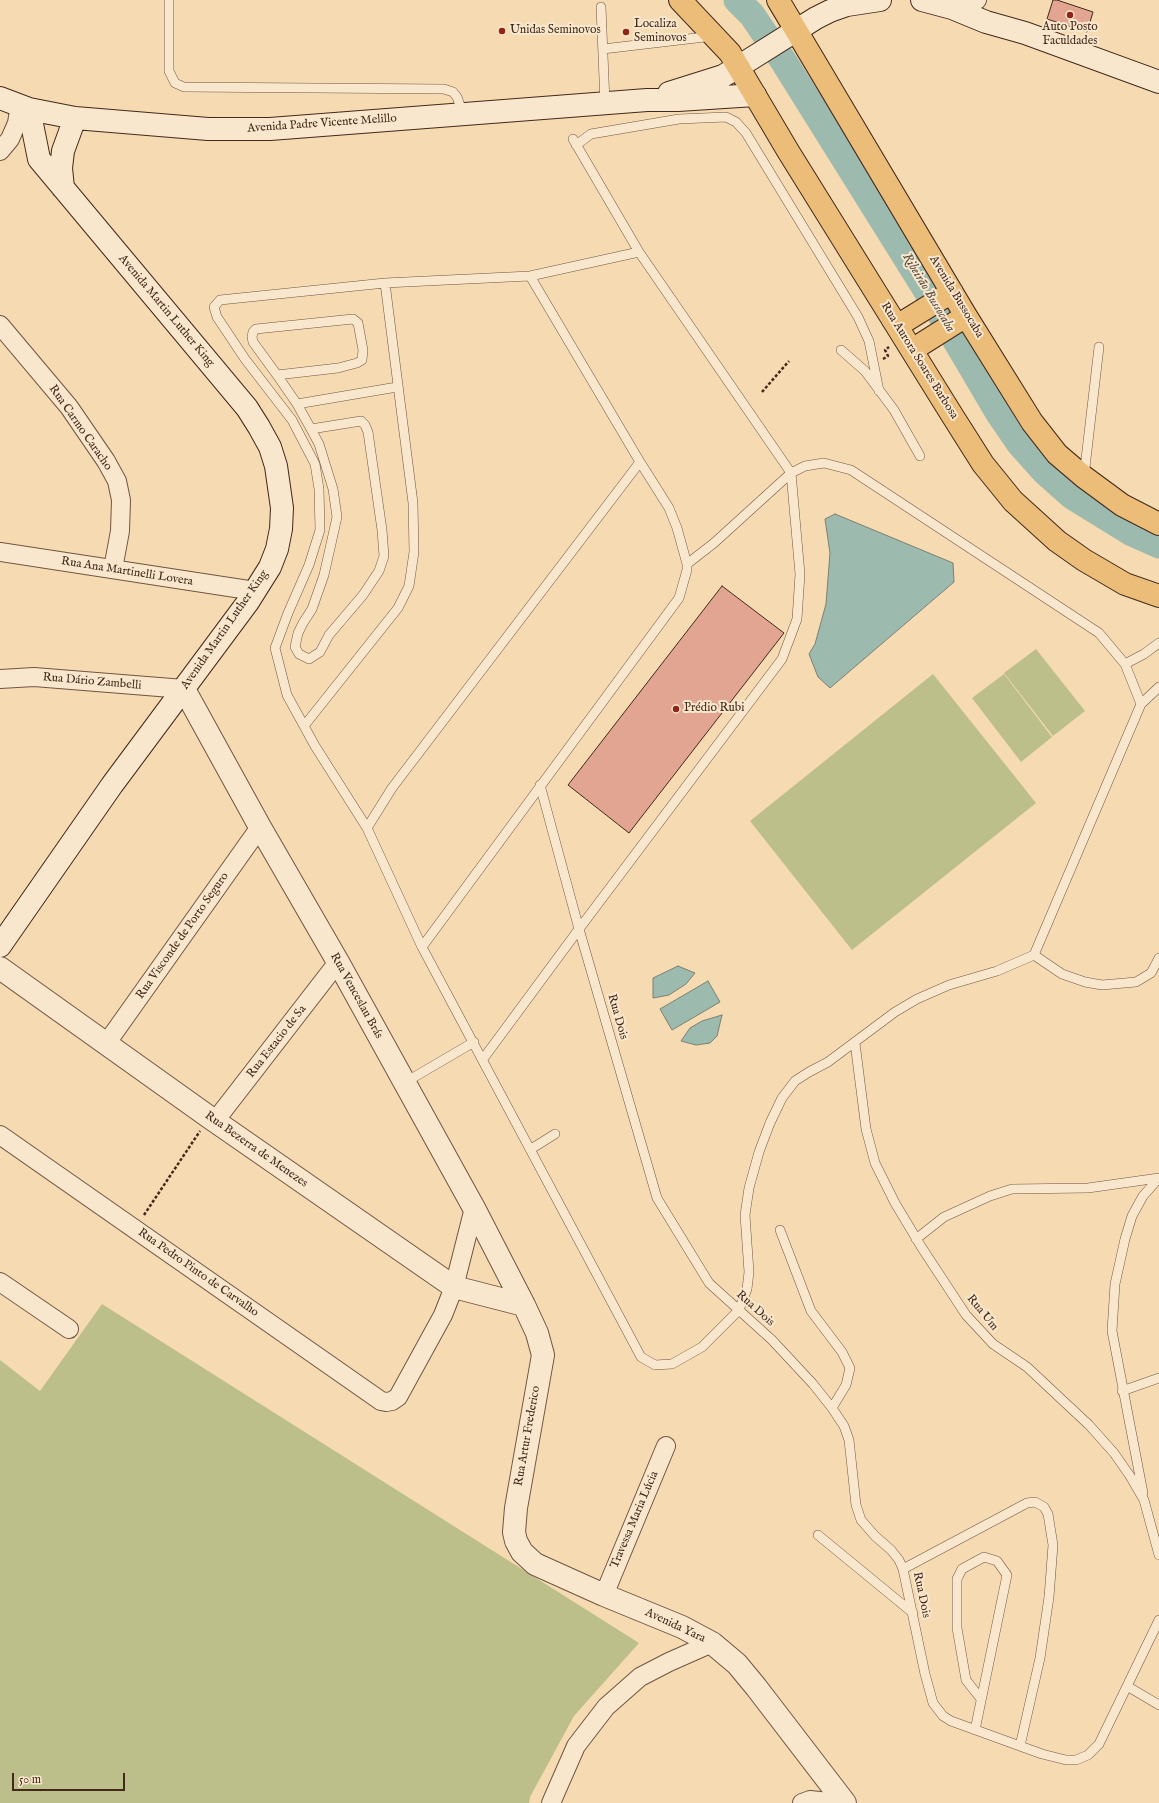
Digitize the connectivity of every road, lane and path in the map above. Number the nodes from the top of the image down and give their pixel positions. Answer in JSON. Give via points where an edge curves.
{"nodes":[{"id":1,"x":169,"y":0,"type":"edge"},
{"id":2,"x":680,"y":0,"type":"edge"},
{"id":3,"x":778,"y":0,"type":"edge"},
{"id":4,"x":880,"y":0,"type":"edge"},
{"id":5,"x":922,"y":0,"type":"edge"},
{"id":6,"x":977,"y":0,"type":"edge"},
{"id":7,"x":832,"y":6,"type":"edge"},
{"id":8,"x":601,"y":7,"type":"dead end"},
{"id":9,"x":952,"y":8,"type":"junction"},
{"id":10,"x":793,"y":32,"type":"junction"},
{"id":11,"x":715,"y":36,"type":"junction"},
{"id":12,"x":603,"y":49,"type":"junction"},
{"id":13,"x":738,"y":67,"type":"junction"},
{"id":14,"x":1159,"y":82,"type":"edge"},
{"id":15,"x":755,"y":95,"type":"junction"},
{"id":16,"x":0,"y":98,"type":"edge"},
{"id":17,"x":647,"y":100,"type":"junction"},
{"id":18,"x":605,"y":103,"type":"junction"},
{"id":19,"x":25,"y":107,"type":"junction"},
{"id":20,"x":463,"y":114,"type":"junction"},
{"id":21,"x":75,"y":118,"type":"junction"},
{"id":22,"x":0,"y":151,"type":"edge"},
{"id":23,"x":63,"y":188,"type":"junction"},
{"id":24,"x":639,"y":252,"type":"junction"},
{"id":25,"x":530,"y":276,"type":"junction"},
{"id":26,"x":385,"y":283,"type":"junction"},
{"id":27,"x":948,"y":294,"type":"junction"},
{"id":28,"x":963,"y":318,"type":"junction"},
{"id":29,"x":904,"y":322,"type":"junction"},
{"id":30,"x":0,"y":325,"type":"edge"},
{"id":31,"x":917,"y":347,"type":"junction"},
{"id":32,"x":1099,"y":347,"type":"dead end"},
{"id":33,"x":841,"y":350,"type":"dead end"},
{"id":34,"x":884,"y":350,"type":"dead end"},
{"id":35,"x":888,"y":356,"type":"dead end"},
{"id":36,"x":789,"y":361,"type":"dead end"},
{"id":37,"x":277,"y":375,"type":"junction"},
{"id":38,"x":397,"y":387,"type":"junction"},
{"id":39,"x":879,"y":391,"type":"junction"},
{"id":40,"x":762,"y":392,"type":"dead end"},
{"id":41,"x":297,"y":404,"type":"junction"},
{"id":42,"x":311,"y":429,"type":"junction"},
{"id":43,"x":920,"y":456,"type":"dead end"},
{"id":44,"x":640,"y":462,"type":"junction"},
{"id":45,"x":791,"y":473,"type":"junction"},
{"id":46,"x":1084,"y":477,"type":"junction"},
{"id":47,"x":1158,"y":521,"type":"edge"},
{"id":48,"x":1,"y":551,"type":"edge"},
{"id":49,"x":687,"y":564,"type":"junction"},
{"id":50,"x":113,"y":569,"type":"junction"},
{"id":51,"x":255,"y":591,"type":"junction"},
{"id":52,"x":1159,"y":596,"type":"edge"},
{"id":53,"x":1159,"y":643,"type":"edge"},
{"id":54,"x":1125,"y":664,"type":"junction"},
{"id":55,"x":0,"y":679,"type":"edge"},
{"id":56,"x":1159,"y":687,"type":"edge"},
{"id":57,"x":184,"y":689,"type":"junction"},
{"id":58,"x":1140,"y":704,"type":"junction"},
{"id":59,"x":304,"y":726,"type":"junction"},
{"id":60,"x":540,"y":785,"type":"junction"},
{"id":61,"x":260,"y":827,"type":"junction"},
{"id":62,"x":367,"y":828,"type":"junction"},
{"id":63,"x":579,"y":929,"type":"junction"},
{"id":64,"x":0,"y":946,"type":"edge"},
{"id":65,"x":422,"y":947,"type":"junction"},
{"id":66,"x":1034,"y":955,"type":"junction"},
{"id":67,"x":1159,"y":958,"type":"edge"},
{"id":68,"x":338,"y":962,"type":"junction"},
{"id":69,"x":0,"y":968,"type":"edge"},
{"id":70,"x":474,"y":1042,"type":"junction"},
{"id":71,"x":854,"y":1043,"type":"junction"},
{"id":72,"x":106,"y":1044,"type":"junction"},
{"id":73,"x":483,"y":1059,"type":"junction"},
{"id":74,"x":404,"y":1083,"type":"junction"},
{"id":75,"x":212,"y":1119,"type":"junction"},
{"id":76,"x":555,"y":1134,"type":"dead end"},
{"id":77,"x":0,"y":1135,"type":"edge"},
{"id":78,"x":531,"y":1149,"type":"junction"},
{"id":79,"x":1159,"y":1178,"type":"edge"},
{"id":80,"x":474,"y":1208,"type":"junction"},
{"id":81,"x":135,"y":1229,"type":"junction"},
{"id":82,"x":780,"y":1230,"type":"dead end"},
{"id":83,"x":916,"y":1239,"type":"junction"},
{"id":84,"x":0,"y":1282,"type":"edge"},
{"id":85,"x":454,"y":1287,"type":"junction"},
{"id":86,"x":524,"y":1305,"type":"junction"},
{"id":87,"x":739,"y":1310,"type":"junction"},
{"id":88,"x":69,"y":1329,"type":"dead end"},
{"id":89,"x":1159,"y":1378,"type":"edge"},
{"id":90,"x":1122,"y":1392,"type":"junction"},
{"id":91,"x":832,"y":1408,"type":"junction"},
{"id":92,"x":666,"y":1446,"type":"dead end"},
{"id":93,"x":1144,"y":1500,"type":"junction"},
{"id":94,"x":818,"y":1535,"type":"dead end"},
{"id":95,"x":1159,"y":1555,"type":"edge"},
{"id":96,"x":535,"y":1564,"type":"joint"},
{"id":97,"x":903,"y":1568,"type":"junction"},
{"id":98,"x":604,"y":1595,"type":"junction"},
{"id":99,"x":913,"y":1613,"type":"junction"},
{"id":100,"x":1159,"y":1620,"type":"edge"},
{"id":101,"x":712,"y":1643,"type":"junction"},
{"id":102,"x":1126,"y":1686,"type":"junction"},
{"id":103,"x":981,"y":1699,"type":"junction"},
{"id":104,"x":1159,"y":1705,"type":"edge"},
{"id":105,"x":975,"y":1730,"type":"junction"},
{"id":106,"x":1020,"y":1746,"type":"junction"},
{"id":107,"x":551,"y":1803,"type":"edge"},
{"id":108,"x":802,"y":1803,"type":"edge"},
{"id":109,"x":839,"y":1803,"type":"edge"},
{"id":110,"x":845,"y":1803,"type":"edge"}],
"edges":[{"from":1,"to":20,"type":"lane","via":[[169,71],[175,83],[184,87],[444,89],[453,92],[457,97]]},
{"from":2,"to":11,"type":"main road","name":"Rua Aurora Soares Barbosa"},
{"from":3,"to":10,"type":"main road","name":"Avenida Bussocaba"},
{"from":4,"to":7,"type":"main road","name":"Avenida Padre Vicente Melillo"},
{"from":5,"to":9,"type":"main road"},
{"from":6,"to":9,"type":"street"},
{"from":7,"to":10,"type":"main road","name":"Avenida Padre Vicente Melillo"},
{"from":8,"to":12,"type":"lane"},
{"from":9,"to":14,"type":"main road"},
{"from":10,"to":13,"type":"main road","name":"Avenida Padre Vicente Melillo"},
{"from":10,"to":27,"type":"main road","name":"Avenida Bussocaba"},
{"from":11,"to":12,"type":"lane"},
{"from":11,"to":13,"type":"main road","name":"Rua Aurora Soares Barbosa"},
{"from":12,"to":18,"type":"lane"},
{"from":13,"to":15,"type":"main road","name":"Rua Aurora Soares Barbosa"},
{"from":13,"to":17,"type":"main road","name":"Avenida Padre Vicente Melillo","via":[[723,76]]},
{"from":15,"to":17,"type":"main road","name":"Avenida Padre Vicente Melillo"},
{"from":15,"to":29,"type":"main road","name":"Rua Aurora Soares Barbosa"},
{"from":16,"to":19,"type":"main road","name":"Avenida Padre Vicente Melillo"},
{"from":17,"to":18,"type":"main road","name":"Avenida Padre Vicente Melillo"},
{"from":18,"to":20,"type":"main road","name":"Avenida Padre Vicente Melillo"},
{"from":19,"to":21,"type":"main road","name":"Avenida Padre Vicente Melillo"},
{"from":19,"to":22,"type":"street","via":[[12,134]]},
{"from":19,"to":23,"type":"main road","name":"Avenida Martin Luther King","via":[[39,159]]},
{"from":20,"to":21,"type":"main road","name":"Avenida Padre Vicente Melillo","via":[[270,129],[208,129]]},
{"from":21,"to":23,"type":"main road","via":[[63,151]]},
{"from":23,"to":51,"type":"main road","name":"Avenida Martin Luther King","via":[[247,408],[270,447],[280,488],[281,529],[270,567]]},
{"from":24,"to":25,"type":"lane"},
{"from":24,"to":39,"type":"lane","via":[[575,142],[591,134],[680,119],[726,117],[736,122],[746,133],[858,317],[869,341]]},
{"from":24,"to":45,"type":"lane"},
{"from":25,"to":26,"type":"lane"},
{"from":25,"to":44,"type":"lane"},
{"from":26,"to":38,"type":"lane"},
{"from":26,"to":59,"type":"lane","via":[[220,300],[214,307],[216,317],[292,420],[315,464],[319,489],[320,530],[309,565],[275,648],[287,695]]},
{"from":27,"to":28,"type":"main road","name":"Avenida Bussocaba"},
{"from":27,"to":29,"type":"main road"},
{"from":28,"to":31,"type":"main road"},
{"from":28,"to":46,"type":"main road","name":"Avenida Bussocaba","via":[[1032,422],[1057,454]]},
{"from":29,"to":31,"type":"main road","name":"Rua Aurora Soares Barbosa"},
{"from":30,"to":50,"type":"street","name":"Rua Carmo Caracho","via":[[68,407],[117,481],[121,500],[120,531]]},
{"from":31,"to":52,"type":"main road","name":"Rua Aurora Soares Barbosa","via":[[983,464],[1017,506],[1057,541],[1084,560],[1125,584]]},
{"from":32,"to":46,"type":"lane"},
{"from":33,"to":39,"type":"lane","via":[[864,371]]},
{"from":34,"to":35,"type":"path"},
{"from":36,"to":40,"type":"path"},
{"from":37,"to":37,"type":"lane","via":[[253,342],[253,332],[256,329],[353,319],[358,323],[363,350],[362,360],[338,368]]},
{"from":37,"to":41,"type":"lane"},
{"from":38,"to":41,"type":"lane"},
{"from":38,"to":59,"type":"lane","via":[[413,503],[414,552],[408,586],[398,608]]},
{"from":39,"to":43,"type":"lane","via":[[894,410]]},
{"from":41,"to":42,"type":"lane"},
{"from":42,"to":42,"type":"lane","via":[[361,421],[365,424],[384,556],[379,571],[363,595],[328,635],[320,652],[309,659],[299,654],[295,647],[298,633],[312,609],[324,575],[337,517],[333,489],[319,444]]},
{"from":44,"to":49,"type":"lane","via":[[669,508]]},
{"from":44,"to":62,"type":"lane","via":[[392,788]]},
{"from":45,"to":49,"type":"lane"},
{"from":45,"to":54,"type":"lane","via":[[805,466],[824,463],[851,470],[1099,633]]},
{"from":45,"to":63,"type":"lane","via":[[800,574],[797,619],[782,659]]},
{"from":46,"to":47,"type":"main road","name":"Avenida Bussocaba","via":[[1122,505]]},
{"from":48,"to":50,"type":"street","name":"Rua Ana Martinelli Lovera"},
{"from":49,"to":60,"type":"lane","via":[[679,598]]},
{"from":50,"to":51,"type":"street","name":"Rua Ana Martinelli Lovera"},
{"from":51,"to":57,"type":"main road","name":"Avenida Martin Luther King"},
{"from":53,"to":54,"type":"lane"},
{"from":54,"to":58,"type":"lane"},
{"from":55,"to":57,"type":"street","name":"Rua Dário Zambelli","via":[[34,677]]},
{"from":56,"to":58,"type":"lane"},
{"from":57,"to":61,"type":"main road","name":"Rua Venceslau Brás"},
{"from":57,"to":64,"type":"main road","name":"Avenida Martin Luther King","via":[[112,785]]},
{"from":58,"to":66,"type":"lane"},
{"from":59,"to":62,"type":"lane","via":[[314,746]]},
{"from":60,"to":63,"type":"lane","name":"Rua Dois"},
{"from":60,"to":65,"type":"lane"},
{"from":61,"to":68,"type":"main road","name":"Rua Venceslau Brás"},
{"from":61,"to":72,"type":"street","name":"Rua Visconde de Porto Seguro"},
{"from":62,"to":65,"type":"lane"},
{"from":63,"to":73,"type":"lane"},
{"from":63,"to":87,"type":"lane","name":"Rua Dois","via":[[657,1198],[709,1283]]},
{"from":65,"to":70,"type":"lane"},
{"from":66,"to":67,"type":"lane","via":[[1062,974],[1102,986],[1136,982],[1151,973]]},
{"from":66,"to":71,"type":"lane","via":[[917,999]]},
{"from":68,"to":74,"type":"main road","name":"Rua Venceslau Brás"},
{"from":68,"to":75,"type":"street","name":"Rua Estacio de Sa"},
{"from":69,"to":72,"type":"main road","name":"Rua Bezerra de Menezes"},
{"from":70,"to":73,"type":"lane"},
{"from":70,"to":74,"type":"lane"},
{"from":71,"to":83,"type":"lane","name":"Rua Um","via":[[866,1129],[875,1163]]},
{"from":71,"to":87,"type":"lane","via":[[795,1082],[782,1098],[770,1123],[759,1152],[746,1208],[747,1289]]},
{"from":72,"to":75,"type":"main road","name":"Rua Bezerra de Menezes"},
{"from":73,"to":78,"type":"lane"},
{"from":74,"to":80,"type":"main road","name":"Rua Venceslau Brás"},
{"from":75,"to":81,"type":"path"},
{"from":75,"to":85,"type":"main road","name":"Rua Bezerra de Menezes"},
{"from":76,"to":78,"type":"lane"},
{"from":77,"to":81,"type":"street","name":"Rua Pedro Pinto de Carvalho"},
{"from":78,"to":87,"type":"lane","via":[[641,1357],[655,1364],[672,1364],[702,1347]]},
{"from":79,"to":83,"type":"lane","via":[[1088,1188],[1012,1189],[944,1216]]},
{"from":79,"to":90,"type":"lane","via":[[1142,1196],[1132,1216],[1124,1239],[1115,1284],[1112,1331]]},
{"from":80,"to":85,"type":"street"},
{"from":80,"to":86,"type":"main road","name":"Rua Venceslau Brás"},
{"from":81,"to":85,"type":"street","name":"Rua Pedro Pinto de Carvalho","via":[[381,1401],[392,1401],[398,1397],[443,1315]]},
{"from":82,"to":91,"type":"lane","via":[[811,1311],[842,1352],[850,1368],[846,1385]]},
{"from":83,"to":93,"type":"lane","name":"Rua Um","via":[[966,1315],[993,1344],[1027,1367],[1089,1425],[1114,1453]]},
{"from":84,"to":88,"type":"street"},
{"from":85,"to":86,"type":"main road","name":"Rua Bezerra de Menezes"},
{"from":86,"to":96,"type":"main road","name":"Rua Artur Frederico","via":[[537,1333],[542,1355],[514,1532],[522,1552]]},
{"from":87,"to":91,"type":"lane","name":"Rua Dois","via":[[772,1340]]},
{"from":89,"to":90,"type":"lane"},
{"from":90,"to":93,"type":"lane"},
{"from":91,"to":97,"type":"lane","name":"Rua Dois","via":[[844,1426],[849,1440],[856,1505],[861,1520],[891,1550]]},
{"from":92,"to":98,"type":"street","name":"Travessa Maria Lúcia"},
{"from":93,"to":95,"type":"lane","name":"Rua Um"},
{"from":94,"to":99,"type":"lane"},
{"from":96,"to":98,"type":"main road","name":"Avenida Yara"},
{"from":97,"to":99,"type":"lane","name":"Rua Dois"},
{"from":97,"to":106,"type":"lane","via":[[1027,1503],[1035,1502],[1044,1507],[1048,1514],[1053,1545],[1049,1597],[1040,1658]]},
{"from":98,"to":101,"type":"main road","name":"Avenida Yara","via":[[682,1627]]},
{"from":99,"to":105,"type":"lane","name":"Rua Dois","via":[[932,1703],[950,1721]]},
{"from":100,"to":102,"type":"lane","name":"Rua Dois"},
{"from":101,"to":107,"type":"street","via":[[640,1678],[606,1707],[576,1746]]},
{"from":101,"to":110,"type":"main road","name":"Avenida Yara","via":[[737,1664]]},
{"from":102,"to":104,"type":"lane"},
{"from":102,"to":106,"type":"lane","name":"Rua Dois","via":[[1098,1744],[1088,1755],[1076,1760],[1066,1760]]},
{"from":103,"to":103,"type":"lane","via":[[1007,1575],[997,1561],[984,1557],[962,1569],[957,1579],[957,1628],[966,1680]]},
{"from":103,"to":105,"type":"lane"},
{"from":105,"to":106,"type":"lane","name":"Rua Dois"},
{"from":108,"to":109,"type":"street","via":[[810,1800]]}]}
